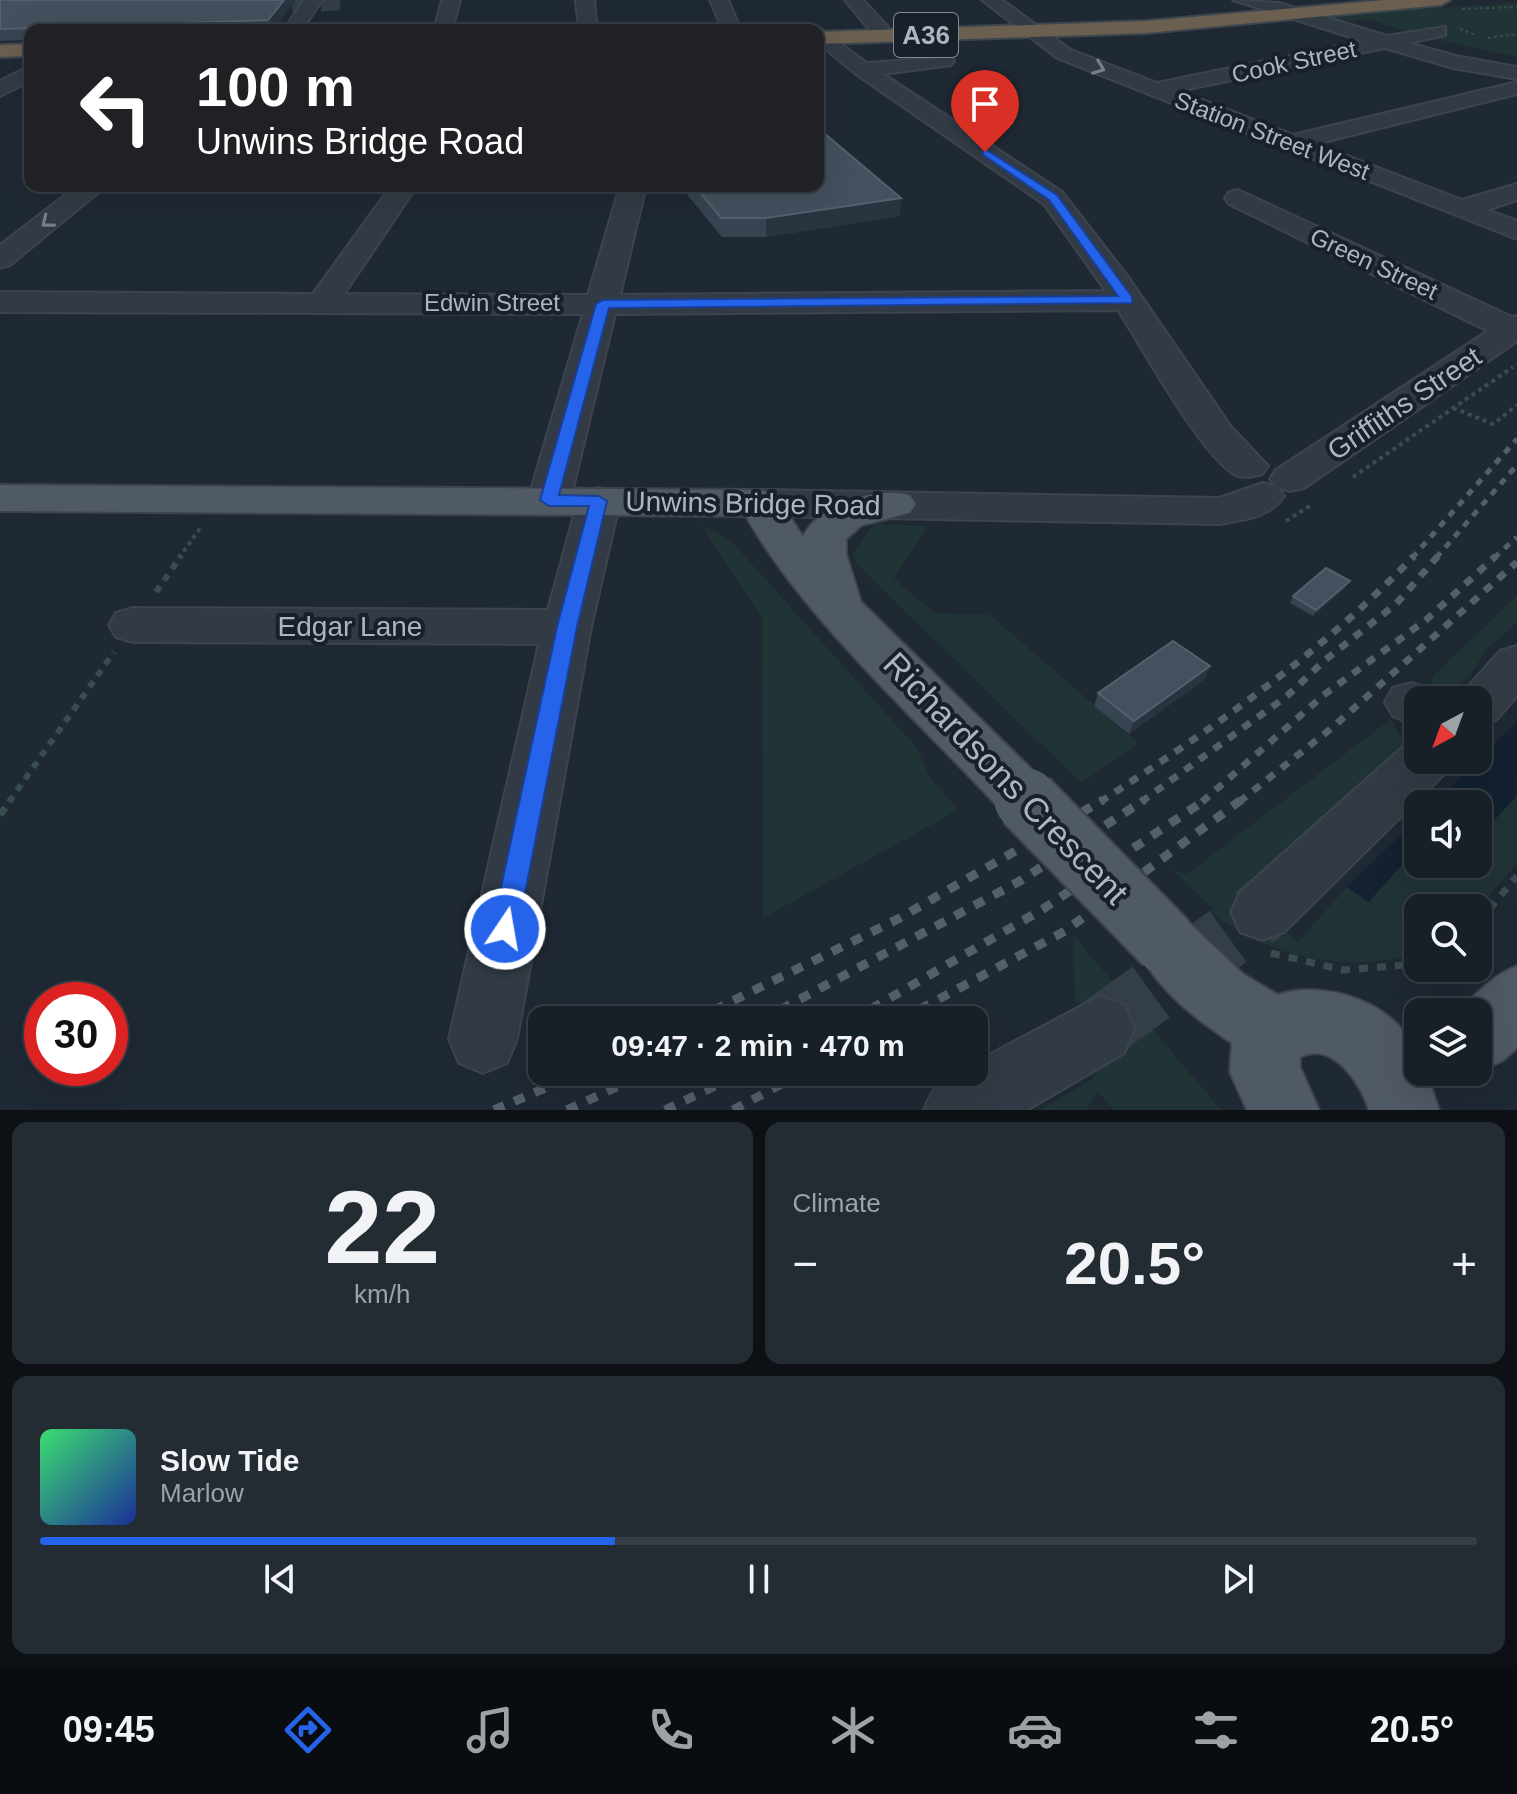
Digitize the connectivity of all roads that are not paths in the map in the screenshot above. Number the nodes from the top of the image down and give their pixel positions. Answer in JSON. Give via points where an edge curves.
{"nodes":[{"id":1,"x":313,"y":0,"type":"edge"},
{"id":2,"x":451,"y":0,"type":"edge"},
{"id":3,"x":585,"y":0,"type":"edge"},
{"id":4,"x":719,"y":0,"type":"edge"},
{"id":5,"x":854,"y":0,"type":"edge"},
{"id":6,"x":991,"y":0,"type":"edge"},
{"id":7,"x":1242,"y":0,"type":"edge"},
{"id":8,"x":1357,"y":0,"type":"edge"},
{"id":9,"x":1441,"y":0,"type":"edge"},
{"id":10,"x":1301,"y":9,"type":"edge"},
{"id":11,"x":296,"y":24,"type":"edge"},
{"id":12,"x":445,"y":24,"type":"edge"},
{"id":13,"x":587,"y":24,"type":"edge"},
{"id":14,"x":729,"y":24,"type":"edge"},
{"id":15,"x":1027,"y":30,"type":"junction"},
{"id":16,"x":881,"y":31,"type":"junction"},
{"id":17,"x":1438,"y":31,"type":"junction"},
{"id":18,"x":824,"y":35,"type":"edge"},
{"id":19,"x":824,"y":35,"type":"edge"},
{"id":20,"x":1488,"y":38,"type":"road end"},
{"id":21,"x":824,"y":39,"type":"edge"},
{"id":22,"x":1386,"y":43,"type":"junction"},
{"id":23,"x":24,"y":53,"type":"edge"},
{"id":24,"x":0,"y":54,"type":"edge"},
{"id":25,"x":944,"y":61,"type":"dead end"},
{"id":26,"x":863,"y":70,"type":"junction"},
{"id":27,"x":1517,"y":73,"type":"edge"},
{"id":28,"x":24,"y":76,"type":"edge"},
{"id":29,"x":1517,"y":88,"type":"edge"},
{"id":30,"x":1155,"y":90,"type":"junction"},
{"id":31,"x":0,"y":92,"type":"edge"},
{"id":32,"x":24,"y":94,"type":"edge"},
{"id":33,"x":1290,"y":143,"type":"junction"},
{"id":34,"x":85,"y":192,"type":"edge"},
{"id":35,"x":400,"y":192,"type":"edge"},
{"id":36,"x":631,"y":192,"type":"edge"},
{"id":37,"x":1517,"y":192,"type":"edge"},
{"id":38,"x":1238,"y":198,"type":"dead end"},
{"id":39,"x":1460,"y":209,"type":"junction"},
{"id":40,"x":1517,"y":231,"type":"edge"},
{"id":41,"x":0,"y":259,"type":"edge"},
{"id":42,"x":1128,"y":300,"type":"junction"},
{"id":43,"x":0,"y":302,"type":"edge"},
{"id":44,"x":323,"y":302,"type":"junction"},
{"id":45,"x":603,"y":304,"type":"junction"},
{"id":46,"x":1515,"y":340,"type":"edge"},
{"id":47,"x":1267,"y":481,"type":"junction"},
{"id":48,"x":0,"y":498,"type":"edge"},
{"id":49,"x":574,"y":501,"type":"junction"},
{"id":50,"x":760,"y":503,"type":"junction"},
{"id":51,"x":895,"y":504,"type":"junction"},
{"id":52,"x":842,"y":611,"type":"junction"},
{"id":53,"x":133,"y":625,"type":"road end"},
{"id":54,"x":567,"y":627,"type":"junction"},
{"id":55,"x":1517,"y":664,"type":"edge"},
{"id":56,"x":1492,"y":691,"type":"edge"},
{"id":57,"x":1411,"y":774,"type":"edge"},
{"id":58,"x":1262,"y":931,"type":"tunnel mouth"},
{"id":59,"x":1517,"y":998,"type":"edge"},
{"id":60,"x":1492,"y":1026,"type":"edge"},
{"id":61,"x":1100,"y":1029,"type":"tunnel mouth"},
{"id":62,"x":1274,"y":1031,"type":"junction"},
{"id":63,"x":483,"y":1039,"type":"dead end"},
{"id":64,"x":1404,"y":1081,"type":"edge"},
{"id":65,"x":959,"y":1110,"type":"edge"},
{"id":66,"x":1284,"y":1110,"type":"edge"}],
"edges":[{"from":1,"to":11,"type":"street"},
{"from":2,"to":12,"type":"street"},
{"from":3,"to":13,"type":"street"},
{"from":4,"to":14,"type":"street"},
{"from":5,"to":16,"type":"street"},
{"from":6,"to":15,"type":"street","name":"Station Street West"},
{"from":7,"to":10,"type":"street"},
{"from":8,"to":10,"type":"highway","number":"A36"},
{"from":9,"to":10,"type":"highway","number":"A36"},
{"from":10,"to":15,"type":"highway","number":"A36","via":[[1147,27]]},
{"from":10,"to":17,"type":"street","via":[[1389,18]]},
{"from":10,"to":22,"type":"street"},
{"from":15,"to":16,"type":"highway","number":"A36"},
{"from":15,"to":19,"type":"highway","number":"A36"},
{"from":15,"to":30,"type":"street","name":"Station Street West","one_way":true,"via":[[1052,49]]},
{"from":16,"to":18,"type":"highway","number":"A36"},
{"from":17,"to":20,"type":"street"},
{"from":17,"to":22,"type":"street","name":"Cook Street"},
{"from":21,"to":26,"type":"street"},
{"from":22,"to":27,"type":"street"},
{"from":22,"to":30,"type":"street","name":"Cook Street"},
{"from":23,"to":24,"type":"highway"},
{"from":25,"to":26,"type":"street"},
{"from":26,"to":42,"type":"street","via":[[1053,198]]},
{"from":28,"to":31,"type":"street"},
{"from":29,"to":33,"type":"street"},
{"from":30,"to":33,"type":"street","name":"Station Street West"},
{"from":31,"to":32,"type":"street"},
{"from":33,"to":39,"type":"street","name":"Station Street West"},
{"from":34,"to":41,"type":"street","one_way":true},
{"from":35,"to":44,"type":"street"},
{"from":36,"to":45,"type":"street"},
{"from":37,"to":39,"type":"street"},
{"from":38,"to":46,"type":"street","name":"Green Street"},
{"from":39,"to":40,"type":"street","name":"Station Street West"},
{"from":42,"to":45,"type":"street","name":"Edwin Street"},
{"from":42,"to":47,"type":"street","via":[[1218,435]]},
{"from":43,"to":44,"type":"street","name":"Edwin Street"},
{"from":44,"to":45,"type":"street","name":"Edwin Street"},
{"from":45,"to":49,"type":"street"},
{"from":46,"to":47,"type":"street","name":"Griffiths Street"},
{"from":47,"to":51,"type":"street","name":"Unwins Bridge Road","via":[[1245,507],[1219,511]]},
{"from":48,"to":49,"type":"main road","name":"Unwins Bridge Road"},
{"from":49,"to":50,"type":"main road","name":"Unwins Bridge Road"},
{"from":49,"to":54,"type":"street"},
{"from":50,"to":51,"type":"street","name":"Unwins Bridge Road"},
{"from":50,"to":52,"type":"main road","name":"Richardsons Crescent","via":[[781,539]]},
{"from":51,"to":52,"type":"main road","via":[[847,516],[825,535],[824,554]]},
{"from":52,"to":62,"type":"main road","name":"Richardsons Crescent","bridge":true,"via":[[1220,997]]},
{"from":53,"to":54,"type":"street","name":"Edgar Lane"},
{"from":54,"to":63,"type":"street"},
{"from":55,"to":56,"type":"street"},
{"from":57,"to":58,"type":"street"},
{"from":59,"to":60,"type":"main road"},
{"from":61,"to":65,"type":"street"},
{"from":62,"to":64,"type":"main road","via":[[1289,1021],[1330,1022],[1364,1041]]},
{"from":62,"to":66,"type":"main road","via":[[1264,1065]]}]}
